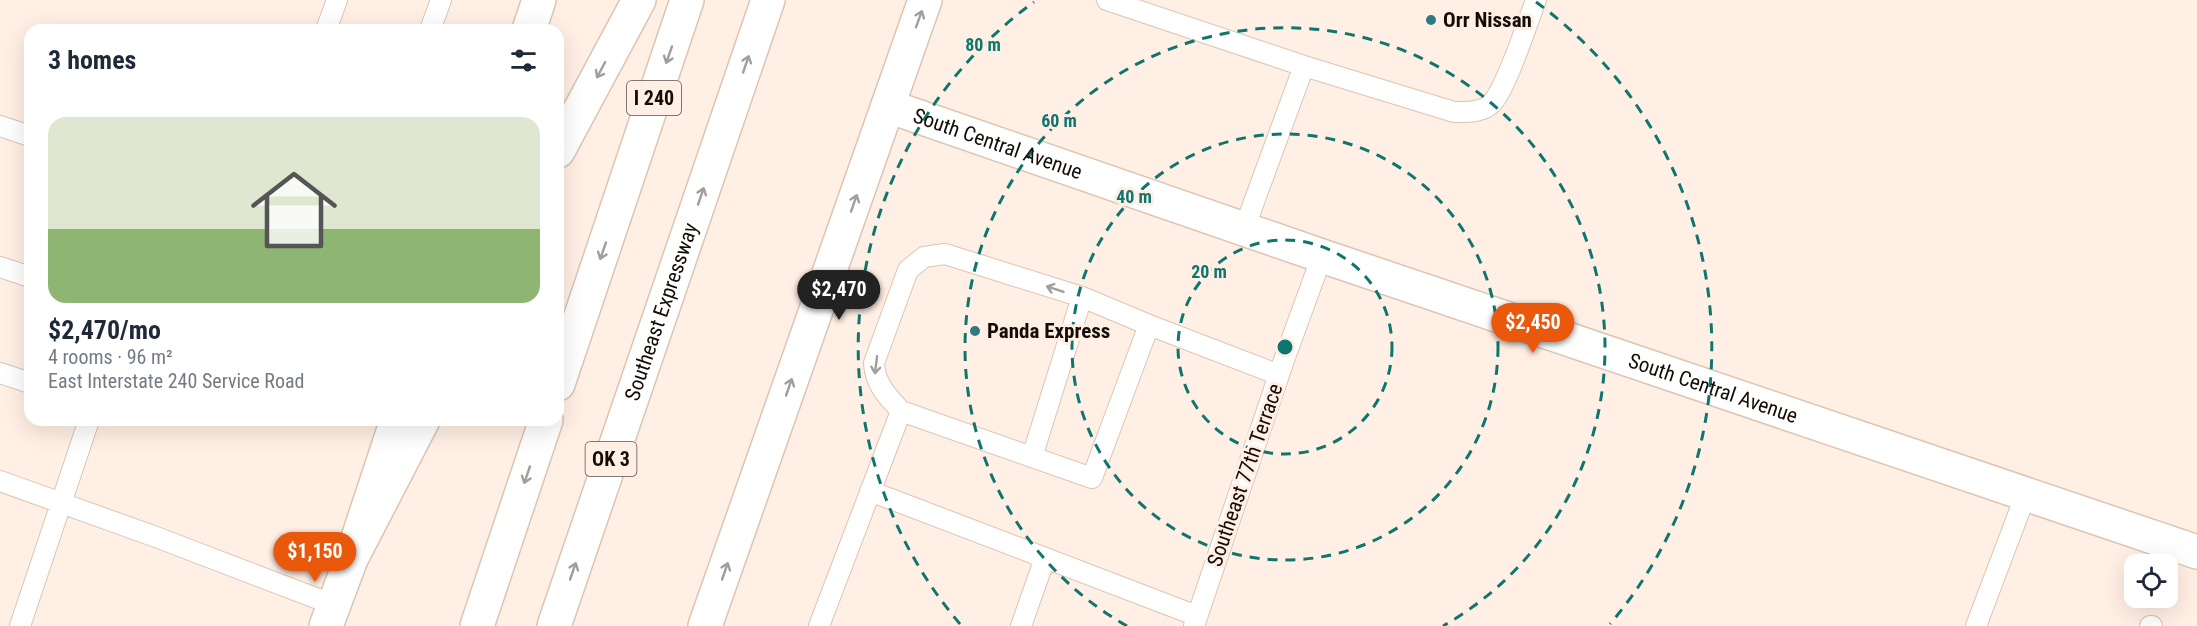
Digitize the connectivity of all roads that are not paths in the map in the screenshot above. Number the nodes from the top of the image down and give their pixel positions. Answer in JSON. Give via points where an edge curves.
{"nodes":[{"id":1,"x":337,"y":0,"type":"edge"},
{"id":2,"x":441,"y":0,"type":"edge"},
{"id":3,"x":539,"y":0,"type":"edge"},
{"id":4,"x":639,"y":0,"type":"edge"},
{"id":5,"x":687,"y":0,"type":"edge"},
{"id":6,"x":768,"y":0,"type":"edge"},
{"id":7,"x":925,"y":0,"type":"edge"},
{"id":8,"x":1107,"y":0,"type":"edge"},
{"id":9,"x":1536,"y":0,"type":"edge"},
{"id":10,"x":329,"y":24,"type":"edge"},
{"id":11,"x":432,"y":24,"type":"edge"},
{"id":12,"x":531,"y":24,"type":"edge"},
{"id":13,"x":1304,"y":66,"type":"junction"},
{"id":14,"x":888,"y":106,"type":"junction"},
{"id":15,"x":0,"y":126,"type":"edge"},
{"id":16,"x":24,"y":134,"type":"edge"},
{"id":17,"x":564,"y":141,"type":"edge"},
{"id":18,"x":1244,"y":229,"type":"junction"},
{"id":19,"x":1322,"y":256,"type":"junction"},
{"id":20,"x":0,"y":267,"type":"edge"},
{"id":21,"x":24,"y":275,"type":"edge"},
{"id":22,"x":1082,"y":297,"type":"junction"},
{"id":23,"x":1149,"y":325,"type":"junction"},
{"id":24,"x":564,"y":366,"type":"edge"},
{"id":25,"x":0,"y":373,"type":"edge"},
{"id":26,"x":1279,"y":375,"type":"junction"},
{"id":27,"x":24,"y":381,"type":"edge"},
{"id":28,"x":901,"y":411,"type":"junction"},
{"id":29,"x":86,"y":426,"type":"edge"},
{"id":30,"x":395,"y":426,"type":"edge"},
{"id":31,"x":420,"y":426,"type":"edge"},
{"id":32,"x":544,"y":426,"type":"edge"},
{"id":33,"x":1032,"y":457,"type":"junction"},
{"id":34,"x":0,"y":481,"type":"edge"},
{"id":35,"x":870,"y":491,"type":"junction"},
{"id":36,"x":2026,"y":494,"type":"junction"},
{"id":37,"x":62,"y":503,"type":"junction"},
{"id":38,"x":2197,"y":552,"type":"edge"},
{"id":39,"x":1045,"y":558,"type":"junction"},
{"id":40,"x":351,"y":559,"type":"junction"},
{"id":41,"x":330,"y":616,"type":"edge"},
{"id":42,"x":1195,"y":621,"type":"edge"},
{"id":43,"x":20,"y":626,"type":"edge"},
{"id":44,"x":477,"y":626,"type":"edge"},
{"id":45,"x":554,"y":626,"type":"edge"},
{"id":46,"x":705,"y":626,"type":"edge"},
{"id":47,"x":819,"y":626,"type":"edge"},
{"id":48,"x":1021,"y":626,"type":"edge"},
{"id":49,"x":1976,"y":626,"type":"edge"}],
"edges":[{"from":1,"to":10,"type":"lane"},
{"from":2,"to":11,"type":"lane"},
{"from":3,"to":12,"type":"main road"},
{"from":4,"to":17,"type":"main road","one_way":true},
{"from":5,"to":24,"type":"main road","number":"I 240","one_way":true},
{"from":45,"to":6,"type":"main road","name":"Southeast Expressway","number":"OK 3","one_way":true},
{"from":14,"to":7,"type":"main road","one_way":true},
{"from":8,"to":13,"type":"lane"},
{"from":9,"to":13,"type":"lane","via":[[1502,87],[1490,106],[1470,112],[1454,112]]},
{"from":13,"to":18,"type":"lane"},
{"from":14,"to":18,"type":"main road","name":"South Central Avenue"},
{"from":46,"to":14,"type":"main road","one_way":true},
{"from":15,"to":16,"type":"lane"},
{"from":18,"to":19,"type":"main road","name":"South Central Avenue"},
{"from":19,"to":26,"type":"lane","name":"Southeast 77th Terrace"},
{"from":19,"to":36,"type":"main road","name":"South Central Avenue"},
{"from":20,"to":21,"type":"lane"},
{"from":22,"to":23,"type":"lane"},
{"from":22,"to":28,"type":"lane","one_way":true,"via":[[945,254],[924,257],[908,270],[874,363],[875,376],[883,391]]},
{"from":22,"to":33,"type":"lane"},
{"from":23,"to":26,"type":"lane"},
{"from":23,"to":33,"type":"lane","via":[[1092,478]]},
{"from":25,"to":27,"type":"lane"},
{"from":26,"to":42,"type":"lane","name":"Southeast 77th Terrace"},
{"from":28,"to":33,"type":"lane"},
{"from":28,"to":35,"type":"lane"},
{"from":29,"to":37,"type":"lane"},
{"from":30,"to":40,"type":"main road"},
{"from":31,"to":40,"type":"main road"},
{"from":32,"to":44,"type":"main road","one_way":true},
{"from":34,"to":37,"type":"lane"},
{"from":35,"to":39,"type":"lane"},
{"from":35,"to":47,"type":"lane"},
{"from":36,"to":38,"type":"main road","name":"South Central Avenue"},
{"from":36,"to":49,"type":"lane"},
{"from":37,"to":41,"type":"lane","via":[[156,537]]},
{"from":37,"to":43,"type":"lane"},
{"from":39,"to":42,"type":"lane"},
{"from":39,"to":48,"type":"lane"},
{"from":40,"to":41,"type":"main road"}]}
